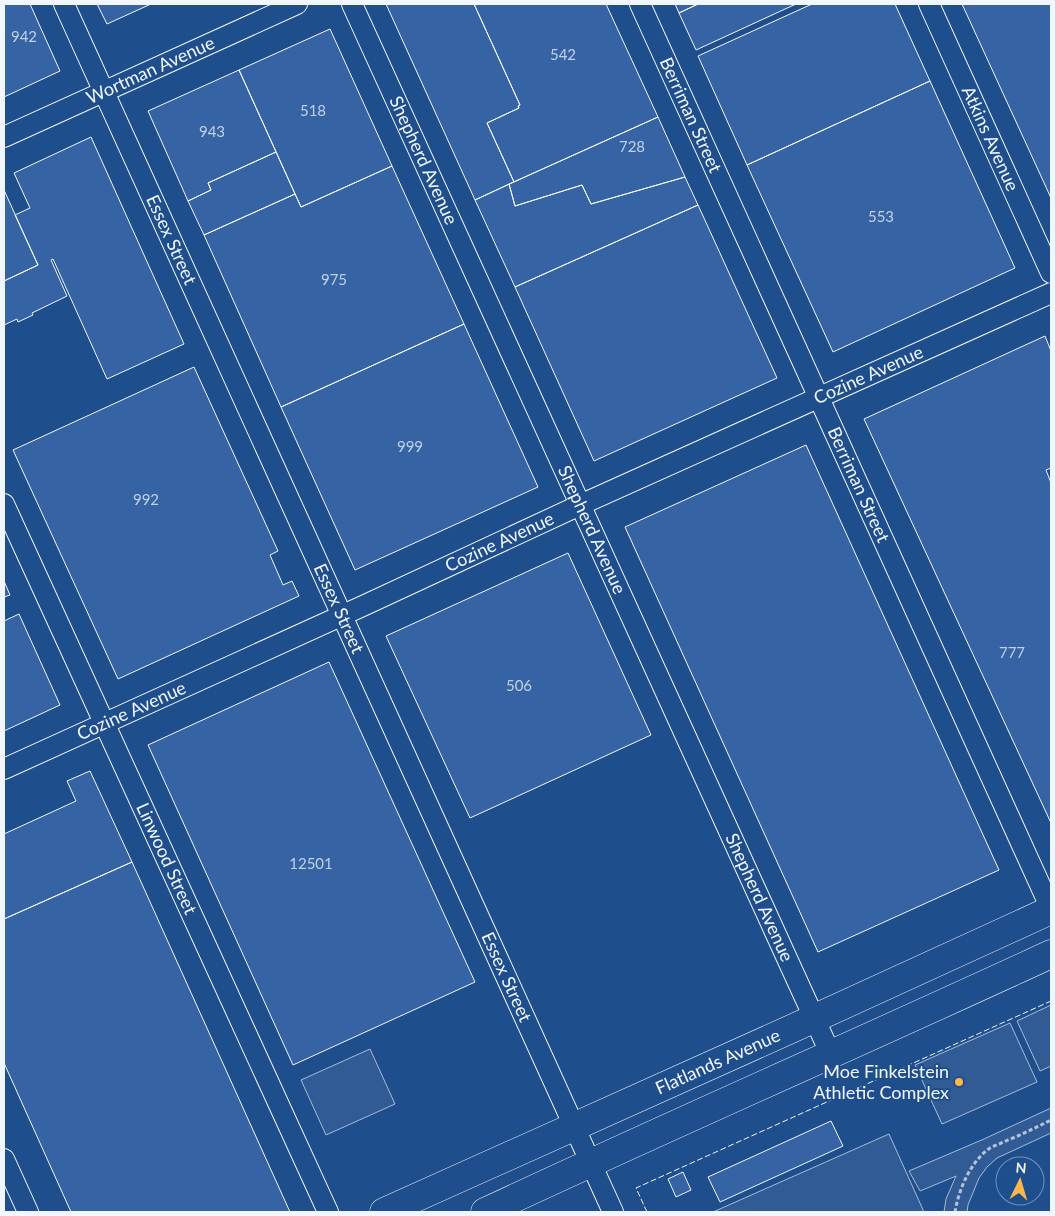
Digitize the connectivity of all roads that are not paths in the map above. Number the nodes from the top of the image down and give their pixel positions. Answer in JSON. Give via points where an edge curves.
{"nodes":[{"id":1,"x":64,"y":4,"type":"edge"},
{"id":2,"x":297,"y":4,"type":"edge"},
{"id":3,"x":352,"y":4,"type":"edge"},
{"id":4,"x":640,"y":4,"type":"edge"},
{"id":5,"x":929,"y":4,"type":"edge"},
{"id":6,"x":104,"y":92,"type":"junction"},
{"id":7,"x":4,"y":137,"type":"edge"},
{"id":8,"x":1051,"y":273,"type":"edge"},
{"id":9,"x":1051,"y":293,"type":"edge"},
{"id":10,"x":820,"y":398,"type":"junction"},
{"id":11,"x":4,"y":504,"type":"edge"},
{"id":12,"x":580,"y":505,"type":"junction"},
{"id":13,"x":342,"y":616,"type":"junction"},
{"id":14,"x":104,"y":724,"type":"junction"},
{"id":15,"x":4,"y":769,"type":"edge"},
{"id":16,"x":1051,"y":909,"type":"edge"},
{"id":17,"x":1051,"y":954,"type":"edge"},
{"id":18,"x":814,"y":1019,"type":"junction"},
{"id":19,"x":831,"y":1055,"type":"junction"},
{"id":20,"x":574,"y":1126,"type":"junction"},
{"id":21,"x":4,"y":1159,"type":"edge"},
{"id":22,"x":591,"y":1163,"type":"junction"},
{"id":23,"x":28,"y":1212,"type":"edge"},
{"id":24,"x":328,"y":1212,"type":"edge"},
{"id":25,"x":384,"y":1212,"type":"edge"},
{"id":26,"x":485,"y":1212,"type":"edge"},
{"id":27,"x":613,"y":1212,"type":"edge"}],
"edges":[{"from":1,"to":6,"type":"street","name":"Essex Street"},
{"from":2,"to":6,"type":"street","name":"Wortman Avenue"},
{"from":3,"to":12,"type":"street","name":"Shepherd Avenue"},
{"from":4,"to":10,"type":"street","name":"Berriman Street"},
{"from":5,"to":8,"type":"street","name":"Atkins Avenue"},
{"from":6,"to":7,"type":"street","name":"Wortman Avenue"},
{"from":6,"to":13,"type":"street","name":"Essex Street"},
{"from":9,"to":10,"type":"street","name":"Cozine Avenue"},
{"from":10,"to":12,"type":"street","name":"Cozine Avenue"},
{"from":10,"to":16,"type":"street","name":"Berriman Street"},
{"from":11,"to":14,"type":"street","name":"Linwood Street"},
{"from":12,"to":13,"type":"street","name":"Cozine Avenue"},
{"from":12,"to":18,"type":"street","name":"Shepherd Avenue"},
{"from":13,"to":14,"type":"street","name":"Cozine Avenue"},
{"from":13,"to":20,"type":"street","name":"Essex Street"},
{"from":14,"to":15,"type":"street","name":"Cozine Avenue"},
{"from":14,"to":24,"type":"street","name":"Linwood Street"},
{"from":16,"to":18,"type":"main road","name":"Flatlands Avenue"},
{"from":17,"to":19,"type":"main road"},
{"from":18,"to":19,"type":"street","name":"Shepherd Avenue"},
{"from":18,"to":20,"type":"main road","name":"Flatlands Avenue"},
{"from":19,"to":22,"type":"main road"},
{"from":20,"to":22,"type":"street","name":"Essex Street"},
{"from":20,"to":25,"type":"main road","name":"Flatlands Avenue"},
{"from":21,"to":23,"type":"street"},
{"from":22,"to":26,"type":"main road"},
{"from":22,"to":27,"type":"street","name":"Essex Street"}]}
